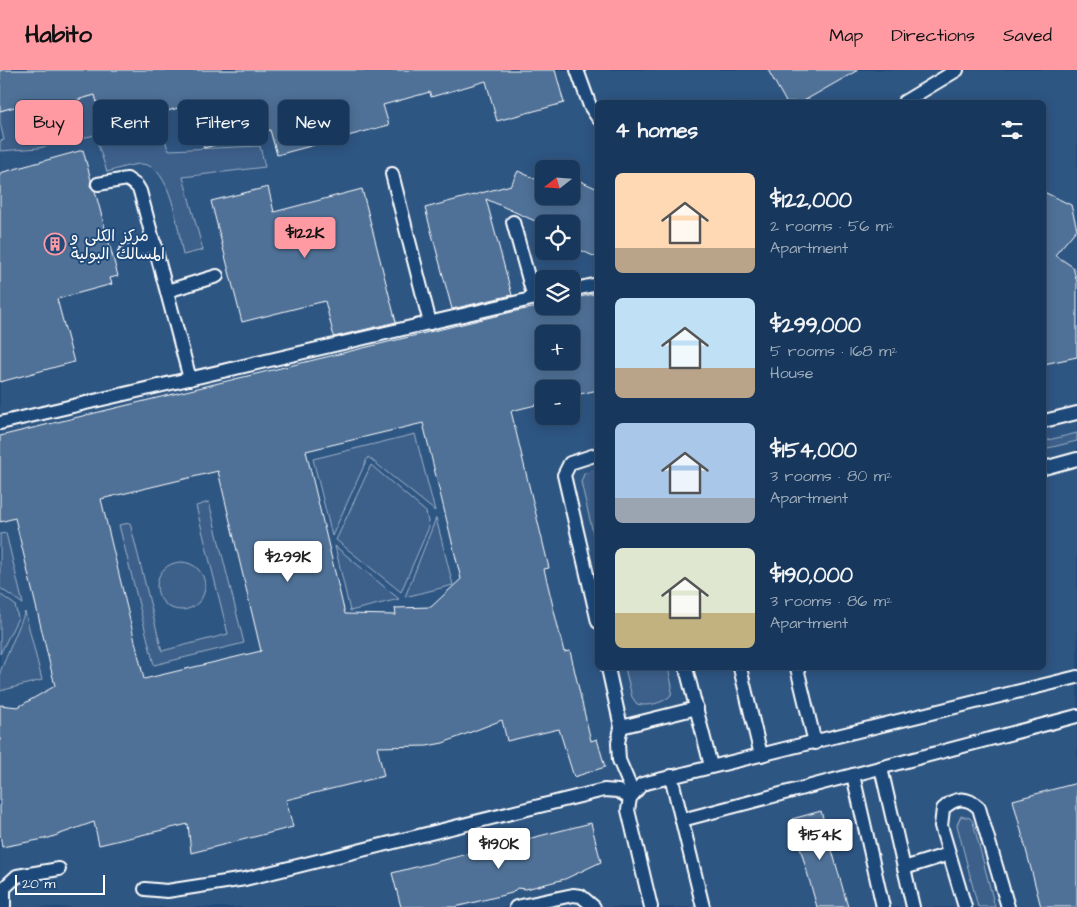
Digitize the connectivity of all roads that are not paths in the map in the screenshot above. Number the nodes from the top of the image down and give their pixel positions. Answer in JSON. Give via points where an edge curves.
{"nodes":[{"id":1,"x":578,"y":70,"type":"edge"},
{"id":2,"x":957,"y":70,"type":"edge"},
{"id":3,"x":907,"y":100,"type":"edge"},
{"id":4,"x":595,"y":114,"type":"edge"},
{"id":5,"x":392,"y":174,"type":"dead end"},
{"id":6,"x":98,"y":184,"type":"dead end"},
{"id":7,"x":513,"y":222,"type":"dead end"},
{"id":8,"x":155,"y":244,"type":"junction"},
{"id":9,"x":125,"y":253,"type":"dead end"},
{"id":10,"x":217,"y":276,"type":"dead end"},
{"id":11,"x":535,"y":285,"type":"edge"},
{"id":12,"x":595,"y":285,"type":"edge"},
{"id":13,"x":580,"y":288,"type":"edge"},
{"id":14,"x":167,"y":291,"type":"junction"},
{"id":15,"x":535,"y":298,"type":"edge"},
{"id":16,"x":430,"y":323,"type":"junction"},
{"id":17,"x":190,"y":379,"type":"junction"},
{"id":18,"x":1077,"y":413,"type":"edge"},
{"id":19,"x":1046,"y":421,"type":"edge"},
{"id":20,"x":0,"y":423,"type":"edge"},
{"id":21,"x":595,"y":455,"type":"edge"},
{"id":22,"x":1077,"y":459,"type":"edge"},
{"id":23,"x":1046,"y":467,"type":"edge"},
{"id":24,"x":595,"y":609,"type":"edge"},
{"id":25,"x":608,"y":670,"type":"edge"},
{"id":26,"x":687,"y":670,"type":"edge"},
{"id":27,"x":740,"y":670,"type":"edge"},
{"id":28,"x":797,"y":670,"type":"edge"},
{"id":29,"x":1077,"y":677,"type":"edge"},
{"id":30,"x":697,"y":708,"type":"junction"},
{"id":31,"x":1077,"y":716,"type":"edge"},
{"id":32,"x":621,"y":727,"type":"junction"},
{"id":33,"x":814,"y":743,"type":"junction"},
{"id":34,"x":761,"y":755,"type":"junction"},
{"id":35,"x":711,"y":766,"type":"junction"},
{"id":36,"x":881,"y":768,"type":"junction"},
{"id":37,"x":854,"y":775,"type":"junction"},
{"id":38,"x":671,"y":776,"type":"junction"},
{"id":39,"x":631,"y":795,"type":"junction"},
{"id":40,"x":682,"y":820,"type":"junction"},
{"id":41,"x":949,"y":854,"type":"junction"},
{"id":42,"x":904,"y":868,"type":"junction"},
{"id":43,"x":58,"y":869,"type":"dead end"},
{"id":44,"x":146,"y":889,"type":"dead end"},
{"id":45,"x":4,"y":907,"type":"edge"},
{"id":46,"x":516,"y":907,"type":"edge"},
{"id":47,"x":594,"y":907,"type":"edge"},
{"id":48,"x":651,"y":907,"type":"edge"},
{"id":49,"x":703,"y":907,"type":"edge"},
{"id":50,"x":883,"y":907,"type":"edge"},
{"id":51,"x":914,"y":907,"type":"edge"},
{"id":52,"x":965,"y":907,"type":"edge"},
{"id":53,"x":1008,"y":907,"type":"edge"}],
"edges":[{"from":1,"to":4,"type":"lane"},
{"from":2,"to":3,"type":"lane"},
{"from":5,"to":16,"type":"lane"},
{"from":6,"to":8,"type":"lane","via":[[127,179],[137,186]]},
{"from":7,"to":11,"type":"lane"},
{"from":8,"to":9,"type":"lane"},
{"from":8,"to":14,"type":"lane"},
{"from":10,"to":14,"type":"lane"},
{"from":12,"to":13,"type":"lane"},
{"from":14,"to":17,"type":"lane"},
{"from":15,"to":16,"type":"lane"},
{"from":16,"to":17,"type":"lane"},
{"from":17,"to":20,"type":"lane"},
{"from":18,"to":19,"type":"lane"},
{"from":21,"to":24,"type":"lane","via":[[570,463],[564,475]]},
{"from":22,"to":23,"type":"lane"},
{"from":25,"to":32,"type":"lane"},
{"from":26,"to":30,"type":"lane"},
{"from":27,"to":34,"type":"lane"},
{"from":28,"to":33,"type":"lane"},
{"from":29,"to":33,"type":"lane"},
{"from":30,"to":32,"type":"lane"},
{"from":30,"to":35,"type":"lane"},
{"from":31,"to":36,"type":"lane"},
{"from":32,"to":39,"type":"lane","via":[[618,752]]},
{"from":33,"to":34,"type":"lane"},
{"from":34,"to":35,"type":"lane"},
{"from":35,"to":38,"type":"lane"},
{"from":36,"to":37,"type":"lane"},
{"from":36,"to":42,"type":"lane"},
{"from":37,"to":40,"type":"lane"},
{"from":37,"to":50,"type":"lane"},
{"from":38,"to":39,"type":"lane","via":[[642,784]]},
{"from":38,"to":40,"type":"lane"},
{"from":39,"to":44,"type":"lane","via":[[604,790],[245,879],[167,891]]},
{"from":39,"to":48,"type":"lane","via":[[629,816]]},
{"from":40,"to":49,"type":"lane"},
{"from":41,"to":42,"type":"lane"},
{"from":41,"to":52,"type":"lane"},
{"from":41,"to":53,"type":"lane","via":[[941,818],[943,809],[949,803],[965,799],[973,802],[983,816]]},
{"from":42,"to":51,"type":"lane"},
{"from":43,"to":45,"type":"lane","via":[[12,879],[4,888]]},
{"from":46,"to":47,"type":"lane","via":[[573,895],[589,900]]}]}
